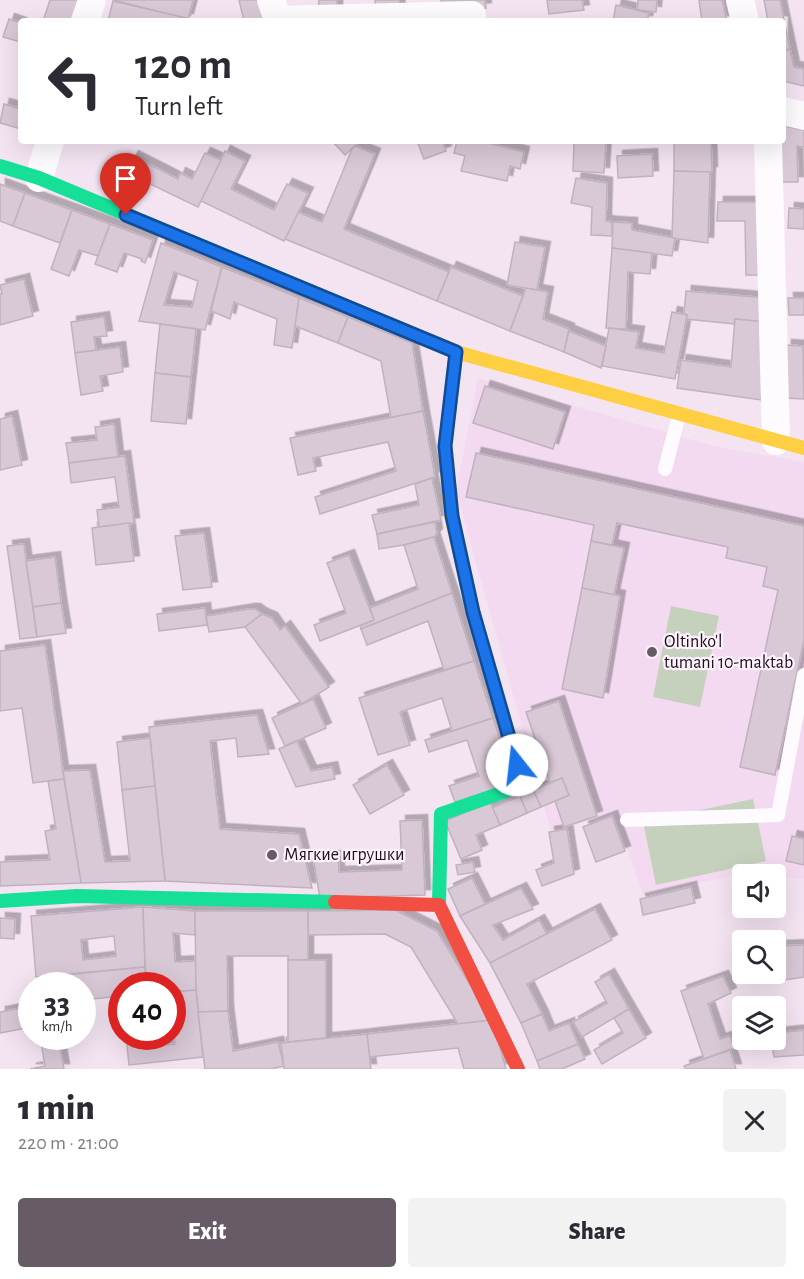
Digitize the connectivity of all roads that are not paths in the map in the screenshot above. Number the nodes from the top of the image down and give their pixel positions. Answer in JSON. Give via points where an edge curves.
{"nodes":[{"id":1,"x":92,"y":0,"type":"edge"},
{"id":2,"x":271,"y":0,"type":"edge"},
{"id":3,"x":740,"y":0,"type":"edge"},
{"id":4,"x":472,"y":15,"type":"dead end"},
{"id":5,"x":87,"y":18,"type":"edge"},
{"id":6,"x":277,"y":18,"type":"edge"},
{"id":7,"x":356,"y":18,"type":"edge"},
{"id":8,"x":744,"y":18,"type":"edge"},
{"id":9,"x":786,"y":112,"type":"edge"},
{"id":10,"x":804,"y":116,"type":"edge"},
{"id":11,"x":49,"y":144,"type":"edge"},
{"id":12,"x":768,"y":144,"type":"edge"},
{"id":13,"x":0,"y":166,"type":"edge"},
{"id":14,"x":39,"y":178,"type":"junction"},
{"id":15,"x":456,"y":352,"type":"junction"},
{"id":16,"x":679,"y":416,"type":"junction"},
{"id":17,"x":776,"y":441,"type":"junction"},
{"id":18,"x":804,"y":448,"type":"edge"},
{"id":19,"x":665,"y":469,"type":"dead end"},
{"id":20,"x":804,"y":675,"type":"edge"},
{"id":21,"x":627,"y":820,"type":"dead end"},
{"id":22,"x":0,"y":901,"type":"edge"},
{"id":23,"x":440,"y":905,"type":"junction"},
{"id":24,"x":518,"y":1069,"type":"edge"}],
"edges":[{"from":1,"to":5,"type":"street"},
{"from":2,"to":6,"type":"street"},
{"from":3,"to":8,"type":"street"},
{"from":4,"to":7,"type":"street"},
{"from":9,"to":10,"type":"street"},
{"from":11,"to":14,"type":"street"},
{"from":12,"to":17,"type":"street"},
{"from":13,"to":14,"type":"street"},
{"from":14,"to":15,"type":"street"},
{"from":15,"to":16,"type":"street"},
{"from":15,"to":23,"type":"street","via":[[445,446],[452,516],[473,612],[520,782],[504,792],[441,814]]},
{"from":16,"to":17,"type":"street"},
{"from":16,"to":19,"type":"lane"},
{"from":17,"to":18,"type":"street"},
{"from":20,"to":21,"type":"lane","via":[[778,815]]},
{"from":22,"to":23,"type":"street","via":[[77,896]]},
{"from":23,"to":24,"type":"street"}]}
